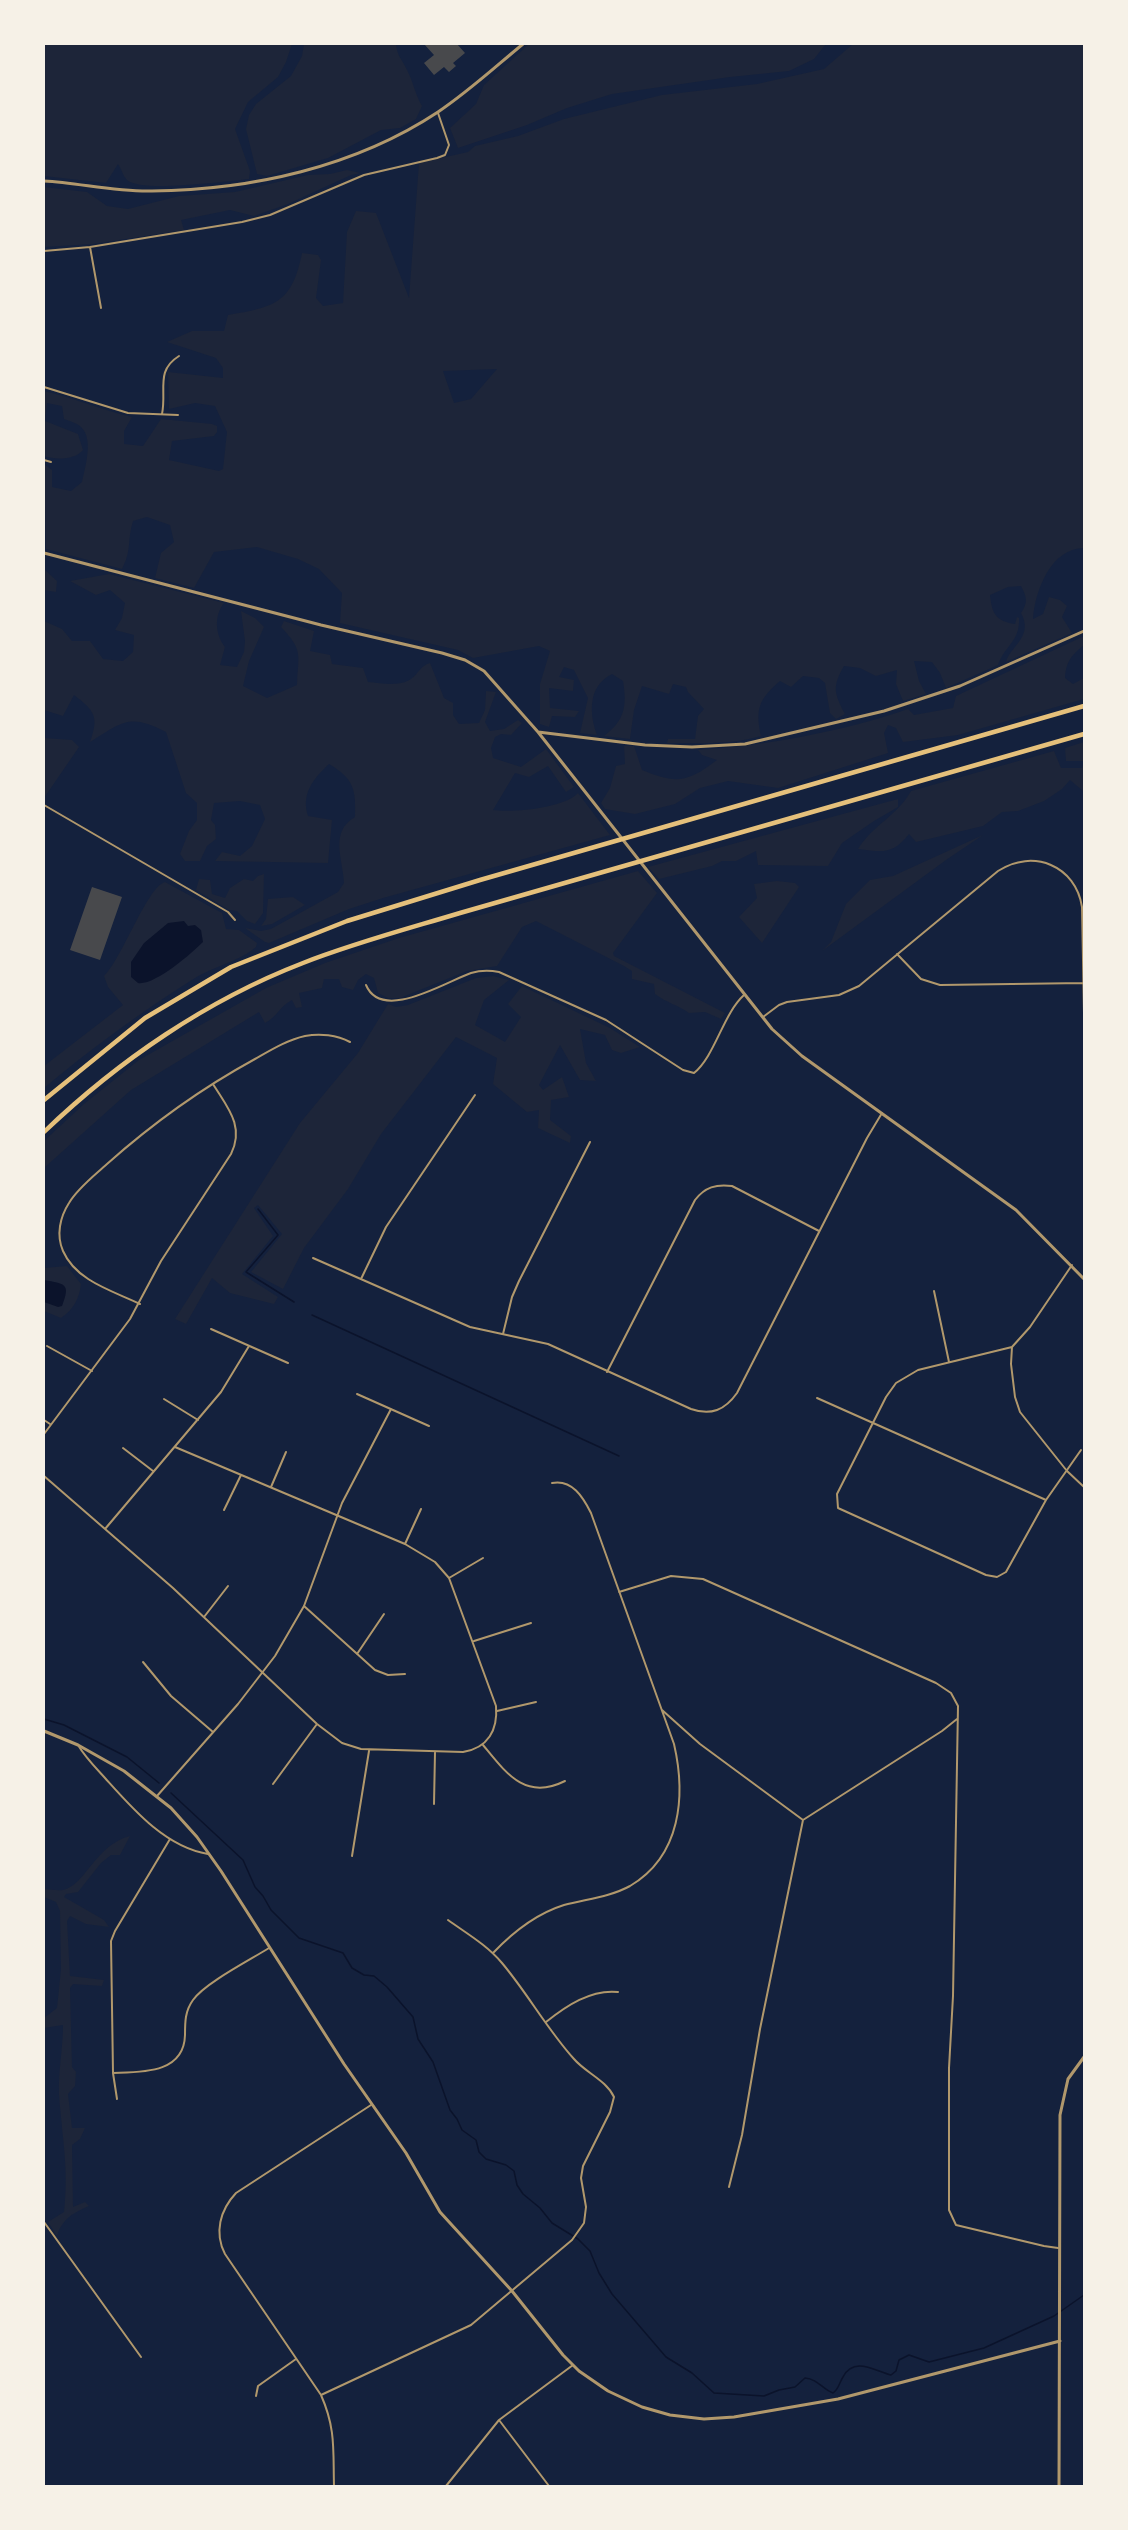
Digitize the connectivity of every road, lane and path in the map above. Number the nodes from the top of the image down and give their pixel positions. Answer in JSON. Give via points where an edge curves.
{"nodes":[{"id":1,"x":523,"y":44,"type":"edge"},
{"id":2,"x":438,"y":113,"type":"junction"},
{"id":3,"x":44,"y":181,"type":"edge"},
{"id":4,"x":90,"y":248,"type":"junction"},
{"id":5,"x":44,"y":251,"type":"edge"},
{"id":6,"x":101,"y":308,"type":"dead end"},
{"id":7,"x":179,"y":356,"type":"dead end"},
{"id":8,"x":44,"y":387,"type":"edge"},
{"id":9,"x":162,"y":414,"type":"junction"},
{"id":10,"x":178,"y":415,"type":"dead end"},
{"id":11,"x":44,"y":460,"type":"edge"},
{"id":12,"x":51,"y":462,"type":"dead end"},
{"id":13,"x":44,"y":553,"type":"edge"},
{"id":14,"x":1084,"y":631,"type":"edge"},
{"id":15,"x":1084,"y":706,"type":"edge"},
{"id":16,"x":538,"y":732,"type":"junction"},
{"id":17,"x":1084,"y":734,"type":"edge"},
{"id":18,"x":44,"y":805,"type":"edge"},
{"id":19,"x":235,"y":920,"type":"dead end"},
{"id":20,"x":897,"y":954,"type":"junction"},
{"id":21,"x":1084,"y":983,"type":"edge"},
{"id":22,"x":366,"y":985,"type":"dead end"},
{"id":23,"x":744,"y":995,"type":"junction"},
{"id":24,"x":1084,"y":1012,"type":"edge"},
{"id":25,"x":763,"y":1017,"type":"junction"},
{"id":26,"x":350,"y":1042,"type":"dead end"},
{"id":27,"x":213,"y":1083,"type":"junction"},
{"id":28,"x":476,"y":1095,"type":"dead end"},
{"id":29,"x":44,"y":1100,"type":"edge"},
{"id":30,"x":882,"y":1113,"type":"junction"},
{"id":31,"x":44,"y":1132,"type":"edge"},
{"id":32,"x":590,"y":1142,"type":"dead end"},
{"id":33,"x":819,"y":1231,"type":"junction"},
{"id":34,"x":313,"y":1258,"type":"dead end"},
{"id":35,"x":1072,"y":1265,"type":"junction"},
{"id":36,"x":361,"y":1279,"type":"junction"},
{"id":37,"x":1084,"y":1279,"type":"edge"},
{"id":38,"x":934,"y":1292,"type":"dead end"},
{"id":39,"x":140,"y":1304,"type":"junction"},
{"id":40,"x":211,"y":1329,"type":"dead end"},
{"id":41,"x":503,"y":1334,"type":"junction"},
{"id":42,"x":47,"y":1346,"type":"dead end"},
{"id":43,"x":249,"y":1346,"type":"junction"},
{"id":44,"x":1012,"y":1347,"type":"junction"},
{"id":45,"x":288,"y":1363,"type":"dead end"},
{"id":46,"x":949,"y":1363,"type":"junction"},
{"id":47,"x":92,"y":1371,"type":"junction"},
{"id":48,"x":608,"y":1372,"type":"junction"},
{"id":49,"x":357,"y":1394,"type":"dead end"},
{"id":50,"x":817,"y":1398,"type":"dead end"},
{"id":51,"x":164,"y":1400,"type":"dead end"},
{"id":52,"x":391,"y":1409,"type":"junction"},
{"id":53,"x":44,"y":1420,"type":"edge"},
{"id":54,"x":198,"y":1420,"type":"junction"},
{"id":55,"x":50,"y":1424,"type":"junction"},
{"id":56,"x":872,"y":1424,"type":"junction"},
{"id":57,"x":429,"y":1426,"type":"dead end"},
{"id":58,"x":44,"y":1434,"type":"edge"},
{"id":59,"x":175,"y":1447,"type":"junction"},
{"id":60,"x":123,"y":1448,"type":"dead end"},
{"id":61,"x":1081,"y":1450,"type":"dead end"},
{"id":62,"x":286,"y":1452,"type":"dead end"},
{"id":63,"x":153,"y":1471,"type":"junction"},
{"id":64,"x":1067,"y":1471,"type":"junction"},
{"id":65,"x":241,"y":1475,"type":"junction"},
{"id":66,"x":44,"y":1476,"type":"edge"},
{"id":67,"x":552,"y":1483,"type":"dead end"},
{"id":68,"x":1084,"y":1487,"type":"edge"},
{"id":69,"x":271,"y":1488,"type":"junction"},
{"id":70,"x":1046,"y":1500,"type":"junction"},
{"id":71,"x":421,"y":1509,"type":"dead end"},
{"id":72,"x":224,"y":1510,"type":"dead end"},
{"id":73,"x":336,"y":1516,"type":"junction"},
{"id":74,"x":105,"y":1529,"type":"junction"},
{"id":75,"x":405,"y":1544,"type":"junction"},
{"id":76,"x":483,"y":1558,"type":"dead end"},
{"id":77,"x":449,"y":1578,"type":"junction"},
{"id":78,"x":228,"y":1586,"type":"dead end"},
{"id":79,"x":619,"y":1592,"type":"junction"},
{"id":80,"x":304,"y":1606,"type":"junction"},
{"id":81,"x":384,"y":1614,"type":"dead end"},
{"id":82,"x":204,"y":1617,"type":"junction"},
{"id":83,"x":531,"y":1623,"type":"dead end"},
{"id":84,"x":473,"y":1642,"type":"junction"},
{"id":85,"x":357,"y":1654,"type":"junction"},
{"id":86,"x":142,"y":1662,"type":"dead end"},
{"id":87,"x":263,"y":1673,"type":"junction"},
{"id":88,"x":405,"y":1674,"type":"dead end"},
{"id":89,"x":536,"y":1702,"type":"dead end"},
{"id":90,"x":660,"y":1707,"type":"junction"},
{"id":91,"x":497,"y":1711,"type":"junction"},
{"id":92,"x":957,"y":1719,"type":"junction"},
{"id":93,"x":317,"y":1724,"type":"junction"},
{"id":94,"x":44,"y":1731,"type":"edge"},
{"id":95,"x":213,"y":1732,"type":"junction"},
{"id":96,"x":78,"y":1745,"type":"junction"},
{"id":97,"x":483,"y":1745,"type":"junction"},
{"id":98,"x":369,"y":1751,"type":"junction"},
{"id":99,"x":435,"y":1752,"type":"junction"},
{"id":100,"x":565,"y":1781,"type":"dead end"},
{"id":101,"x":273,"y":1784,"type":"dead end"},
{"id":102,"x":157,"y":1796,"type":"junction"},
{"id":103,"x":434,"y":1804,"type":"dead end"},
{"id":104,"x":803,"y":1820,"type":"junction"},
{"id":105,"x":170,"y":1839,"type":"junction"},
{"id":106,"x":209,"y":1854,"type":"junction"},
{"id":107,"x":352,"y":1857,"type":"dead end"},
{"id":108,"x":448,"y":1920,"type":"dead end"},
{"id":109,"x":270,"y":1947,"type":"junction"},
{"id":110,"x":493,"y":1953,"type":"junction"},
{"id":111,"x":618,"y":1992,"type":"dead end"},
{"id":112,"x":546,"y":2022,"type":"junction"},
{"id":113,"x":1084,"y":2057,"type":"edge"},
{"id":114,"x":113,"y":2073,"type":"junction"},
{"id":115,"x":117,"y":2099,"type":"dead end"},
{"id":116,"x":372,"y":2105,"type":"junction"},
{"id":117,"x":729,"y":2187,"type":"dead end"},
{"id":118,"x":44,"y":2222,"type":"edge"},
{"id":119,"x":1059,"y":2248,"type":"junction"},
{"id":120,"x":512,"y":2291,"type":"junction"},
{"id":121,"x":1060,"y":2341,"type":"junction"},
{"id":122,"x":141,"y":2356,"type":"dead end"},
{"id":123,"x":296,"y":2359,"type":"junction"},
{"id":124,"x":573,"y":2365,"type":"junction"},
{"id":125,"x":321,"y":2395,"type":"junction"},
{"id":126,"x":256,"y":2396,"type":"dead end"},
{"id":127,"x":499,"y":2420,"type":"junction"},
{"id":128,"x":334,"y":2487,"type":"edge"},
{"id":129,"x":446,"y":2487,"type":"edge"},
{"id":130,"x":549,"y":2487,"type":"edge"},
{"id":131,"x":1059,"y":2487,"type":"edge"}],
"edges":[{"from":1,"to":2,"type":"street"},
{"from":2,"to":3,"type":"street","via":[[342,160],[242,184],[153,191]]},
{"from":2,"to":4,"type":"street","via":[[449,149],[437,158],[364,176],[256,219]]},
{"from":4,"to":5,"type":"street"},
{"from":4,"to":6,"type":"street"},
{"from":7,"to":9,"type":"street","via":[[164,370]]},
{"from":8,"to":9,"type":"street","via":[[128,413]]},
{"from":9,"to":10,"type":"street"},
{"from":11,"to":12,"type":"street"},
{"from":13,"to":16,"type":"street","via":[[465,660],[491,677]]},
{"from":14,"to":16,"type":"street","via":[[951,689],[884,711],[745,744],[645,745]]},
{"from":15,"to":29,"type":"highway","via":[[480,880],[325,930],[231,967],[145,1018]]},
{"from":16,"to":23,"type":"street"},
{"from":17,"to":31,"type":"highway","via":[[449,916],[302,963],[244,990],[163,1037],[78,1099]]},
{"from":18,"to":19,"type":"street","via":[[228,912]]},
{"from":20,"to":21,"type":"street","via":[[921,979],[940,985]]},
{"from":20,"to":21,"type":"street","via":[[1006,866],[1040,861],[1063,871],[1079,893]]},
{"from":20,"to":25,"type":"street","via":[[859,986],[839,995],[787,1002]]},
{"from":21,"to":24,"type":"street"},
{"from":22,"to":23,"type":"street","via":[[376,996],[394,1001],[413,998],[471,974],[499,972],[606,1020],[683,1070],[694,1073]]},
{"from":23,"to":25,"type":"street"},
{"from":25,"to":30,"type":"street","via":[[802,1056]]},
{"from":26,"to":27,"type":"street","via":[[326,1035],[293,1039]]},
{"from":27,"to":39,"type":"street","via":[[235,1122],[235,1148],[161,1261]]},
{"from":27,"to":39,"type":"street","via":[[122,1151],[75,1195],[62,1217],[62,1249],[75,1269]]},
{"from":28,"to":36,"type":"street","via":[[386,1227]]},
{"from":30,"to":33,"type":"street"},
{"from":30,"to":35,"type":"street","via":[[1016,1209]]},
{"from":32,"to":41,"type":"street","via":[[519,1281]]},
{"from":33,"to":48,"type":"street","via":[[736,1393],[723,1408],[699,1412]]},
{"from":33,"to":48,"type":"street","via":[[732,1186],[717,1185],[705,1190],[695,1200]]},
{"from":34,"to":36,"type":"street"},
{"from":35,"to":37,"type":"street"},
{"from":35,"to":44,"type":"street"},
{"from":36,"to":41,"type":"street","via":[[470,1327]]},
{"from":38,"to":46,"type":"street"},
{"from":39,"to":47,"type":"street"},
{"from":40,"to":43,"type":"street"},
{"from":41,"to":48,"type":"street","via":[[548,1344]]},
{"from":42,"to":47,"type":"street"},
{"from":43,"to":45,"type":"street"},
{"from":43,"to":54,"type":"street","via":[[230,1380]]},
{"from":44,"to":46,"type":"street"},
{"from":44,"to":64,"type":"street","via":[[1011,1374],[1020,1412]]},
{"from":46,"to":56,"type":"street","via":[[918,1370],[901,1379]]},
{"from":47,"to":55,"type":"street"},
{"from":49,"to":52,"type":"street"},
{"from":50,"to":56,"type":"street"},
{"from":51,"to":54,"type":"street"},
{"from":52,"to":57,"type":"street"},
{"from":52,"to":73,"type":"street"},
{"from":53,"to":55,"type":"street"},
{"from":54,"to":59,"type":"street"},
{"from":55,"to":58,"type":"street"},
{"from":56,"to":70,"type":"street"},
{"from":56,"to":70,"type":"street","via":[[837,1494],[838,1508],[986,1575],[997,1577],[1006,1572]]},
{"from":59,"to":63,"type":"street"},
{"from":59,"to":65,"type":"street"},
{"from":60,"to":63,"type":"street"},
{"from":61,"to":64,"type":"street"},
{"from":62,"to":69,"type":"street"},
{"from":63,"to":74,"type":"street"},
{"from":64,"to":68,"type":"street"},
{"from":64,"to":70,"type":"street"},
{"from":65,"to":69,"type":"street"},
{"from":65,"to":72,"type":"street"},
{"from":66,"to":74,"type":"street"},
{"from":67,"to":79,"type":"street","via":[[561,1481],[568,1485],[588,1506]]},
{"from":69,"to":73,"type":"street"},
{"from":71,"to":75,"type":"street"},
{"from":73,"to":75,"type":"street"},
{"from":73,"to":80,"type":"street"},
{"from":74,"to":82,"type":"street"},
{"from":75,"to":77,"type":"street","via":[[429,1557]]},
{"from":76,"to":77,"type":"street"},
{"from":77,"to":84,"type":"street"},
{"from":78,"to":82,"type":"street"},
{"from":79,"to":90,"type":"street"},
{"from":79,"to":92,"type":"street","via":[[671,1576],[708,1581],[936,1683],[954,1697]]},
{"from":80,"to":85,"type":"street"},
{"from":80,"to":87,"type":"street"},
{"from":81,"to":85,"type":"street"},
{"from":82,"to":87,"type":"street"},
{"from":83,"to":84,"type":"street"},
{"from":84,"to":91,"type":"street"},
{"from":85,"to":88,"type":"street","via":[[382,1673]]},
{"from":86,"to":95,"type":"street","via":[[171,1696]]},
{"from":87,"to":93,"type":"street"},
{"from":87,"to":95,"type":"street"},
{"from":89,"to":91,"type":"street"},
{"from":90,"to":104,"type":"street","via":[[700,1744]]},
{"from":90,"to":110,"type":"street","via":[[674,1744],[681,1783],[675,1826],[661,1856],[631,1885],[543,1913],[519,1928]]},
{"from":91,"to":97,"type":"street","via":[[495,1728]]},
{"from":92,"to":104,"type":"street"},
{"from":92,"to":119,"type":"street","via":[[949,2210],[956,2224]]},
{"from":93,"to":98,"type":"street","via":[[342,1743]]},
{"from":93,"to":101,"type":"street"},
{"from":94,"to":96,"type":"street"},
{"from":95,"to":102,"type":"street"},
{"from":96,"to":102,"type":"street","via":[[124,1771]]},
{"from":96,"to":105,"type":"street","via":[[126,1801]]},
{"from":97,"to":99,"type":"street","via":[[464,1752]]},
{"from":97,"to":100,"type":"street","via":[[509,1776],[522,1785],[553,1787]]},
{"from":98,"to":99,"type":"street"},
{"from":98,"to":107,"type":"street"},
{"from":99,"to":103,"type":"street"},
{"from":102,"to":106,"type":"street"},
{"from":104,"to":117,"type":"street"},
{"from":105,"to":106,"type":"street","via":[[198,1853]]},
{"from":105,"to":114,"type":"street","via":[[111,1941]]},
{"from":106,"to":109,"type":"street"},
{"from":108,"to":110,"type":"street"},
{"from":109,"to":114,"type":"street","via":[[196,1996],[186,2012],[183,2048],[170,2064],[155,2071]]},
{"from":109,"to":116,"type":"street"},
{"from":110,"to":112,"type":"street"},
{"from":111,"to":112,"type":"street","via":[[589,1996]]},
{"from":112,"to":120,"type":"street","via":[[575,2060],[608,2087],[614,2097],[583,2166],[585,2223],[572,2240]]},
{"from":113,"to":119,"type":"street","via":[[1068,2079],[1061,2102]]},
{"from":114,"to":115,"type":"street"},
{"from":116,"to":120,"type":"street","via":[[440,2212]]},
{"from":116,"to":123,"type":"street","via":[[241,2189],[223,2212],[219,2230],[222,2248]]},
{"from":118,"to":122,"type":"street"},
{"from":119,"to":121,"type":"street"},
{"from":120,"to":124,"type":"street"},
{"from":120,"to":125,"type":"street","via":[[480,2319],[455,2334]]},
{"from":121,"to":124,"type":"street","via":[[838,2399],[714,2419],[685,2418],[643,2408],[608,2391]]},
{"from":121,"to":131,"type":"street"},
{"from":123,"to":125,"type":"street"},
{"from":123,"to":126,"type":"street","via":[[258,2386]]},
{"from":124,"to":127,"type":"street"},
{"from":125,"to":128,"type":"street","via":[[332,2423]]},
{"from":127,"to":129,"type":"street"},
{"from":127,"to":130,"type":"street"}]}
